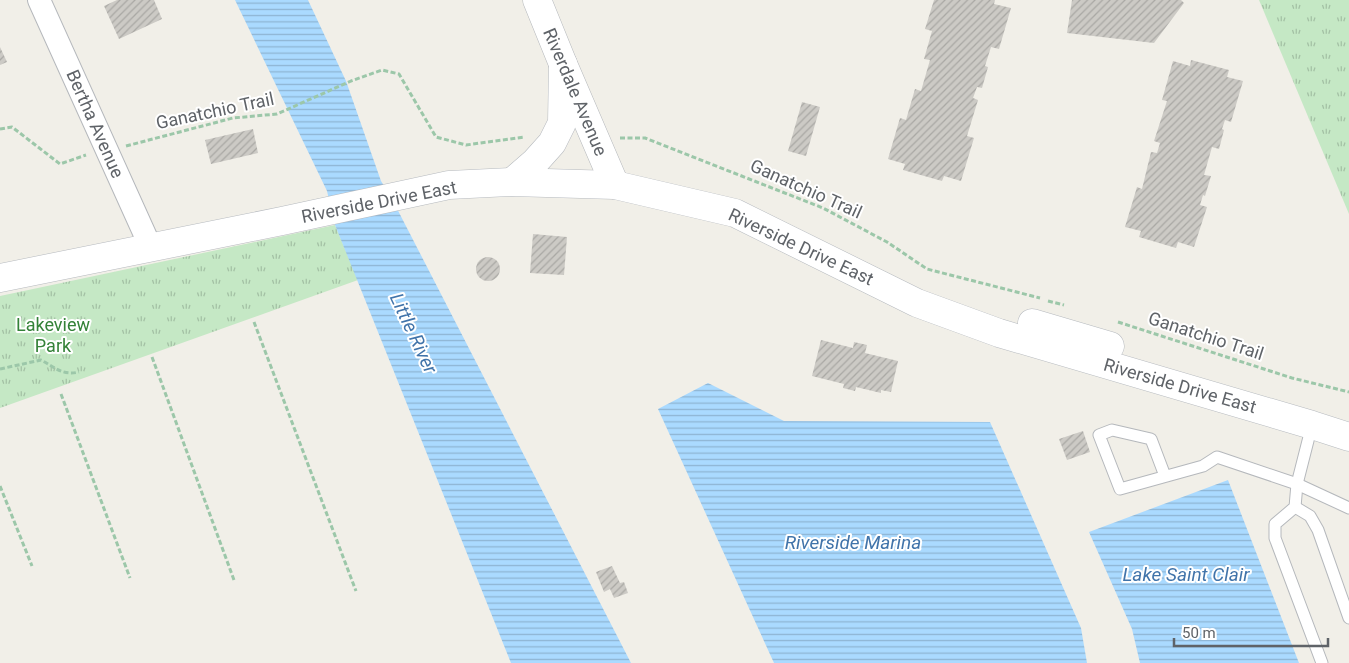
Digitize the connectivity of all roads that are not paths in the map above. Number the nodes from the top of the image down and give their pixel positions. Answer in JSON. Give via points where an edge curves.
{"nodes":[{"id":1,"x":39,"y":0,"type":"edge"},
{"id":2,"x":537,"y":0,"type":"edge"},
{"id":3,"x":563,"y":64,"type":"junction"},
{"id":4,"x":512,"y":182,"type":"junction"},
{"id":5,"x":615,"y":185,"type":"junction"},
{"id":6,"x":151,"y":248,"type":"junction"},
{"id":7,"x":0,"y":278,"type":"edge"},
{"id":8,"x":1032,"y":323,"type":"dead end"},
{"id":9,"x":1229,"y":401,"type":"junction"},
{"id":10,"x":1312,"y":425,"type":"junction"},
{"id":11,"x":1349,"y":437,"type":"edge"},
{"id":12,"x":1165,"y":476,"type":"junction"},
{"id":13,"x":1298,"y":484,"type":"junction"},
{"id":14,"x":1295,"y":508,"type":"junction"},
{"id":15,"x":1349,"y":508,"type":"edge"},
{"id":16,"x":1349,"y":618,"type":"edge"},
{"id":17,"x":1322,"y":663,"type":"edge"}],
"edges":[{"from":1,"to":6,"type":"street","name":"Bertha Avenue"},
{"from":2,"to":3,"type":"main road","name":"Riverdale Avenue"},
{"from":3,"to":4,"type":"main road","via":[[562,123],[552,143]]},
{"from":3,"to":5,"type":"main road","name":"Riverdale Avenue"},
{"from":4,"to":5,"type":"main road","name":"Riverside Drive East"},
{"from":4,"to":6,"type":"main road","name":"Riverside Drive East","via":[[449,185]]},
{"from":5,"to":9,"type":"main road","name":"Riverside Drive East","via":[[735,213],[917,303],[999,333]]},
{"from":6,"to":7,"type":"main road","name":"Riverside Drive East"},
{"from":8,"to":9,"type":"main road","via":[[1143,357]]},
{"from":9,"to":10,"type":"main road","name":"Riverside Drive East"},
{"from":10,"to":11,"type":"main road","name":"Riverside Drive East"},
{"from":10,"to":13,"type":"lane"},
{"from":12,"to":12,"type":"lane","via":[[1120,489],[1099,436],[1112,430],[1151,439]]},
{"from":12,"to":13,"type":"lane","via":[[1202,466],[1217,457]]},
{"from":13,"to":14,"type":"lane"},
{"from":13,"to":15,"type":"lane"},
{"from":14,"to":16,"type":"lane","via":[[1310,516],[1318,530]]},
{"from":14,"to":17,"type":"lane","via":[[1275,524],[1275,538]]}]}
